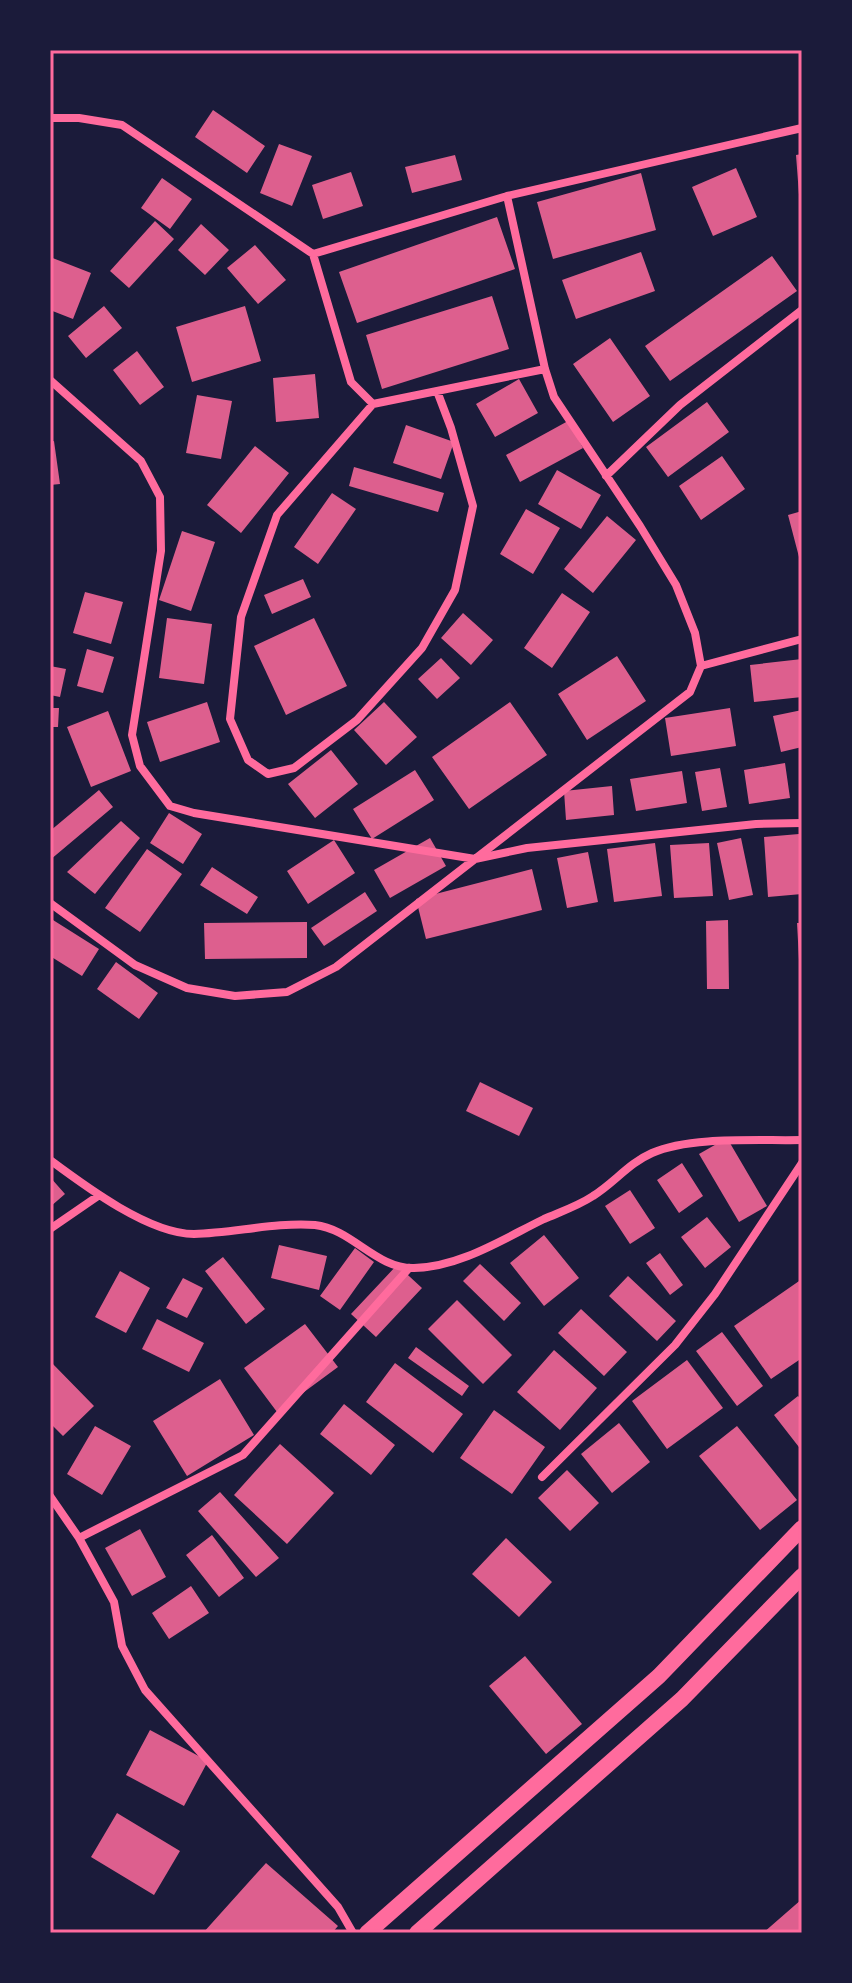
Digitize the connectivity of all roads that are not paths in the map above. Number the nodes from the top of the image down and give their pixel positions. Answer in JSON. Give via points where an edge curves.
{"nodes":[{"id":1,"x":50,"y":118,"type":"edge"},
{"id":2,"x":802,"y":128,"type":"edge"},
{"id":3,"x":507,"y":196,"type":"junction"},
{"id":4,"x":313,"y":254,"type":"junction"},
{"id":5,"x":802,"y":310,"type":"edge"},
{"id":6,"x":545,"y":369,"type":"junction"},
{"id":7,"x":50,"y":380,"type":"edge"},
{"id":8,"x":437,"y":391,"type":"junction"},
{"id":9,"x":373,"y":404,"type":"junction"},
{"id":10,"x":606,"y":476,"type":"junction"},
{"id":11,"x":802,"y":639,"type":"edge"},
{"id":12,"x":701,"y":666,"type":"junction"},
{"id":13,"x":802,"y":823,"type":"edge"},
{"id":14,"x":475,"y":859,"type":"junction"},
{"id":15,"x":50,"y":903,"type":"edge"},
{"id":16,"x":802,"y":1140,"type":"edge"},
{"id":17,"x":50,"y":1160,"type":"edge"},
{"id":18,"x":802,"y":1163,"type":"edge"},
{"id":19,"x":98,"y":1196,"type":"junction"},
{"id":20,"x":50,"y":1229,"type":"edge"},
{"id":21,"x":409,"y":1268,"type":"junction"},
{"id":22,"x":542,"y":1477,"type":"dead end"},
{"id":23,"x":50,"y":1496,"type":"edge"},
{"id":24,"x":802,"y":1528,"type":"edge"},
{"id":25,"x":79,"y":1538,"type":"junction"},
{"id":26,"x":802,"y":1576,"type":"edge"},
{"id":27,"x":353,"y":1933,"type":"edge"},
{"id":28,"x":367,"y":1933,"type":"edge"},
{"id":29,"x":417,"y":1933,"type":"edge"}],
"edges":[{"from":1,"to":4,"type":"street","via":[[122,125]]},
{"from":2,"to":3,"type":"street"},
{"from":3,"to":4,"type":"street"},
{"from":3,"to":6,"type":"street"},
{"from":4,"to":9,"type":"street","via":[[351,382]]},
{"from":5,"to":10,"type":"street","via":[[680,405]]},
{"from":6,"to":8,"type":"street"},
{"from":6,"to":10,"type":"street","via":[[554,397]]},
{"from":7,"to":14,"type":"street","via":[[141,461],[160,497],[161,551],[132,735],[140,766],[170,806]]},
{"from":8,"to":9,"type":"street"},
{"from":8,"to":9,"type":"street","via":[[473,506],[455,590],[422,648],[357,720],[294,768],[268,774],[248,760],[230,719],[241,617],[277,515]]},
{"from":10,"to":12,"type":"street","via":[[676,585]]},
{"from":11,"to":12,"type":"street"},
{"from":12,"to":14,"type":"street","via":[[690,692]]},
{"from":13,"to":14,"type":"street","via":[[527,848]]},
{"from":14,"to":15,"type":"street","via":[[336,967],[287,992],[235,996],[187,988],[135,965]]},
{"from":16,"to":21,"type":"street","via":[[698,1143],[651,1153],[593,1196],[466,1256]]},
{"from":17,"to":19,"type":"street"},
{"from":18,"to":22,"type":"street","via":[[675,1345]]},
{"from":19,"to":20,"type":"street"},
{"from":19,"to":21,"type":"street","via":[[149,1222],[191,1234],[315,1225],[340,1231],[380,1258]]},
{"from":21,"to":25,"type":"street","via":[[243,1455]]},
{"from":23,"to":25,"type":"street"},
{"from":24,"to":28,"type":"main road","via":[[659,1676]]},
{"from":25,"to":27,"type":"street","via":[[114,1602],[122,1646],[145,1690],[338,1907]]},
{"from":26,"to":29,"type":"main road","via":[[682,1699]]}]}
